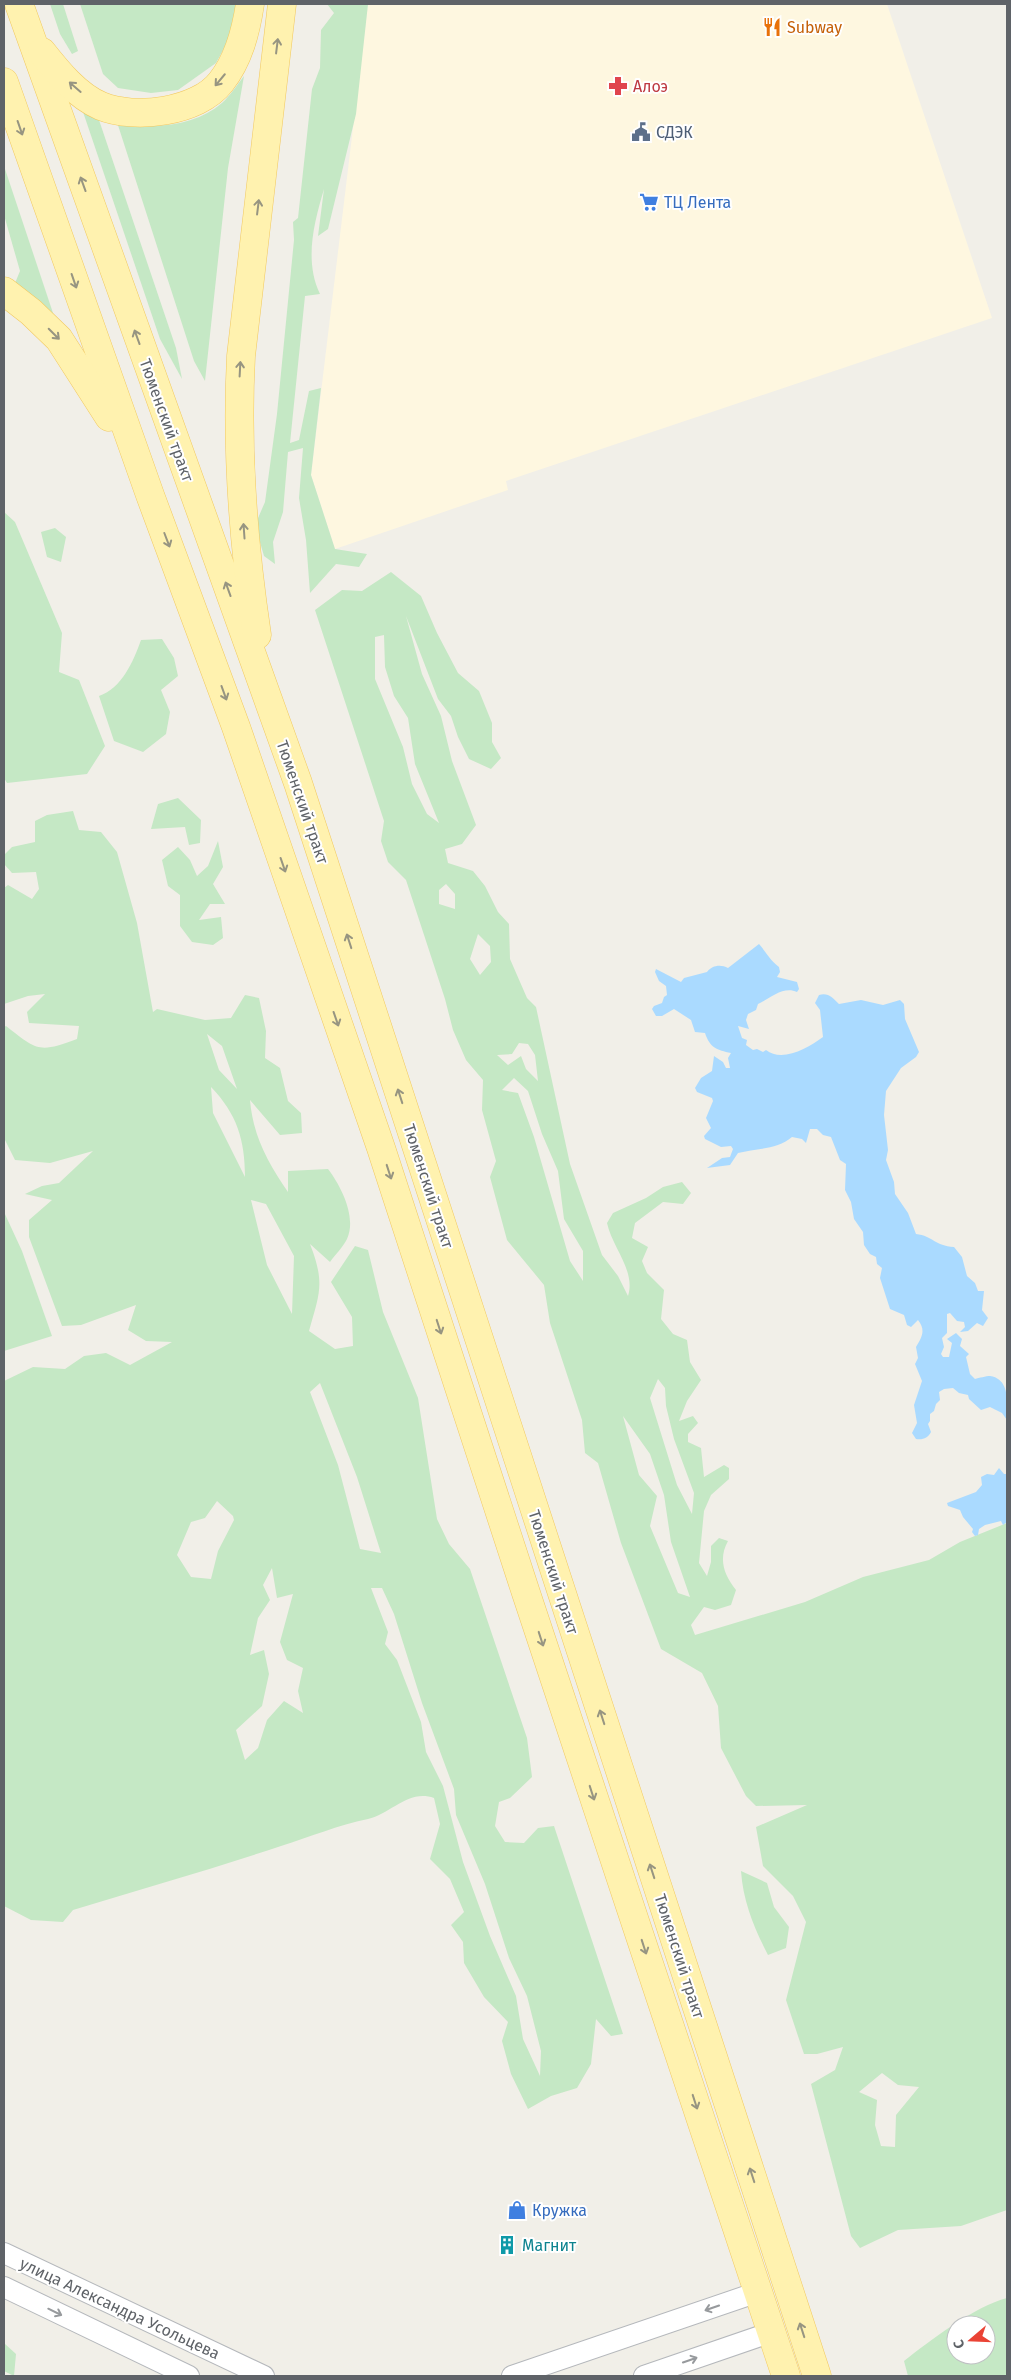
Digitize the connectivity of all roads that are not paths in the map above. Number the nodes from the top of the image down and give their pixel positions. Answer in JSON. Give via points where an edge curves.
{"nodes":[{"id":1,"x":250,"y":4,"type":"edge"},
{"id":2,"x":282,"y":4,"type":"edge"},
{"id":3,"x":23,"y":14,"type":"edge"},
{"id":4,"x":4,"y":82,"type":"edge"},
{"id":5,"x":4,"y":292,"type":"edge"},
{"id":6,"x":150,"y":495,"type":"junction"},
{"id":7,"x":298,"y":783,"type":"junction"},
{"id":8,"x":4,"y":2253,"type":"edge"},
{"id":9,"x":4,"y":2287,"type":"edge"},
{"id":10,"x":758,"y":2292,"type":"junction"},
{"id":11,"x":772,"y":2332,"type":"junction"},
{"id":12,"x":189,"y":2376,"type":"edge"},
{"id":13,"x":264,"y":2376,"type":"edge"},
{"id":14,"x":512,"y":2376,"type":"edge"},
{"id":15,"x":644,"y":2376,"type":"edge"},
{"id":16,"x":786,"y":2376,"type":"edge"},
{"id":17,"x":817,"y":2376,"type":"edge"}],
"edges":[{"from":1,"to":3,"type":"main road","one_way":true,"via":[[247,29],[235,59],[220,83],[196,100],[147,114],[100,106],[80,92],[42,52]]},
{"from":7,"to":2,"type":"main road","one_way":true,"via":[[259,646],[246,564],[238,407],[240,356]]},
{"from":7,"to":3,"type":"main road","name":"Тюменский тракт","one_way":true},
{"from":4,"to":6,"type":"main road","name":"Тюменский тракт","one_way":true},
{"from":5,"to":6,"type":"main road","one_way":true,"via":[[59,339],[109,417]]},
{"from":6,"to":10,"type":"main road","name":"Тюменский тракт","one_way":true,"via":[[233,718],[381,1148]]},
{"from":17,"to":7,"type":"main road","name":"Тюменский тракт","one_way":true},
{"from":8,"to":13,"type":"street","name":"улица Александра Усольцева"},
{"from":9,"to":12,"type":"street","name":"улица Александра Усольцева","one_way":true},
{"from":10,"to":11,"type":"main road","name":"Тюменский тракт"},
{"from":10,"to":14,"type":"street","one_way":true},
{"from":15,"to":11,"type":"street","one_way":true},
{"from":11,"to":16,"type":"main road","name":"Тюменский тракт"}]}
